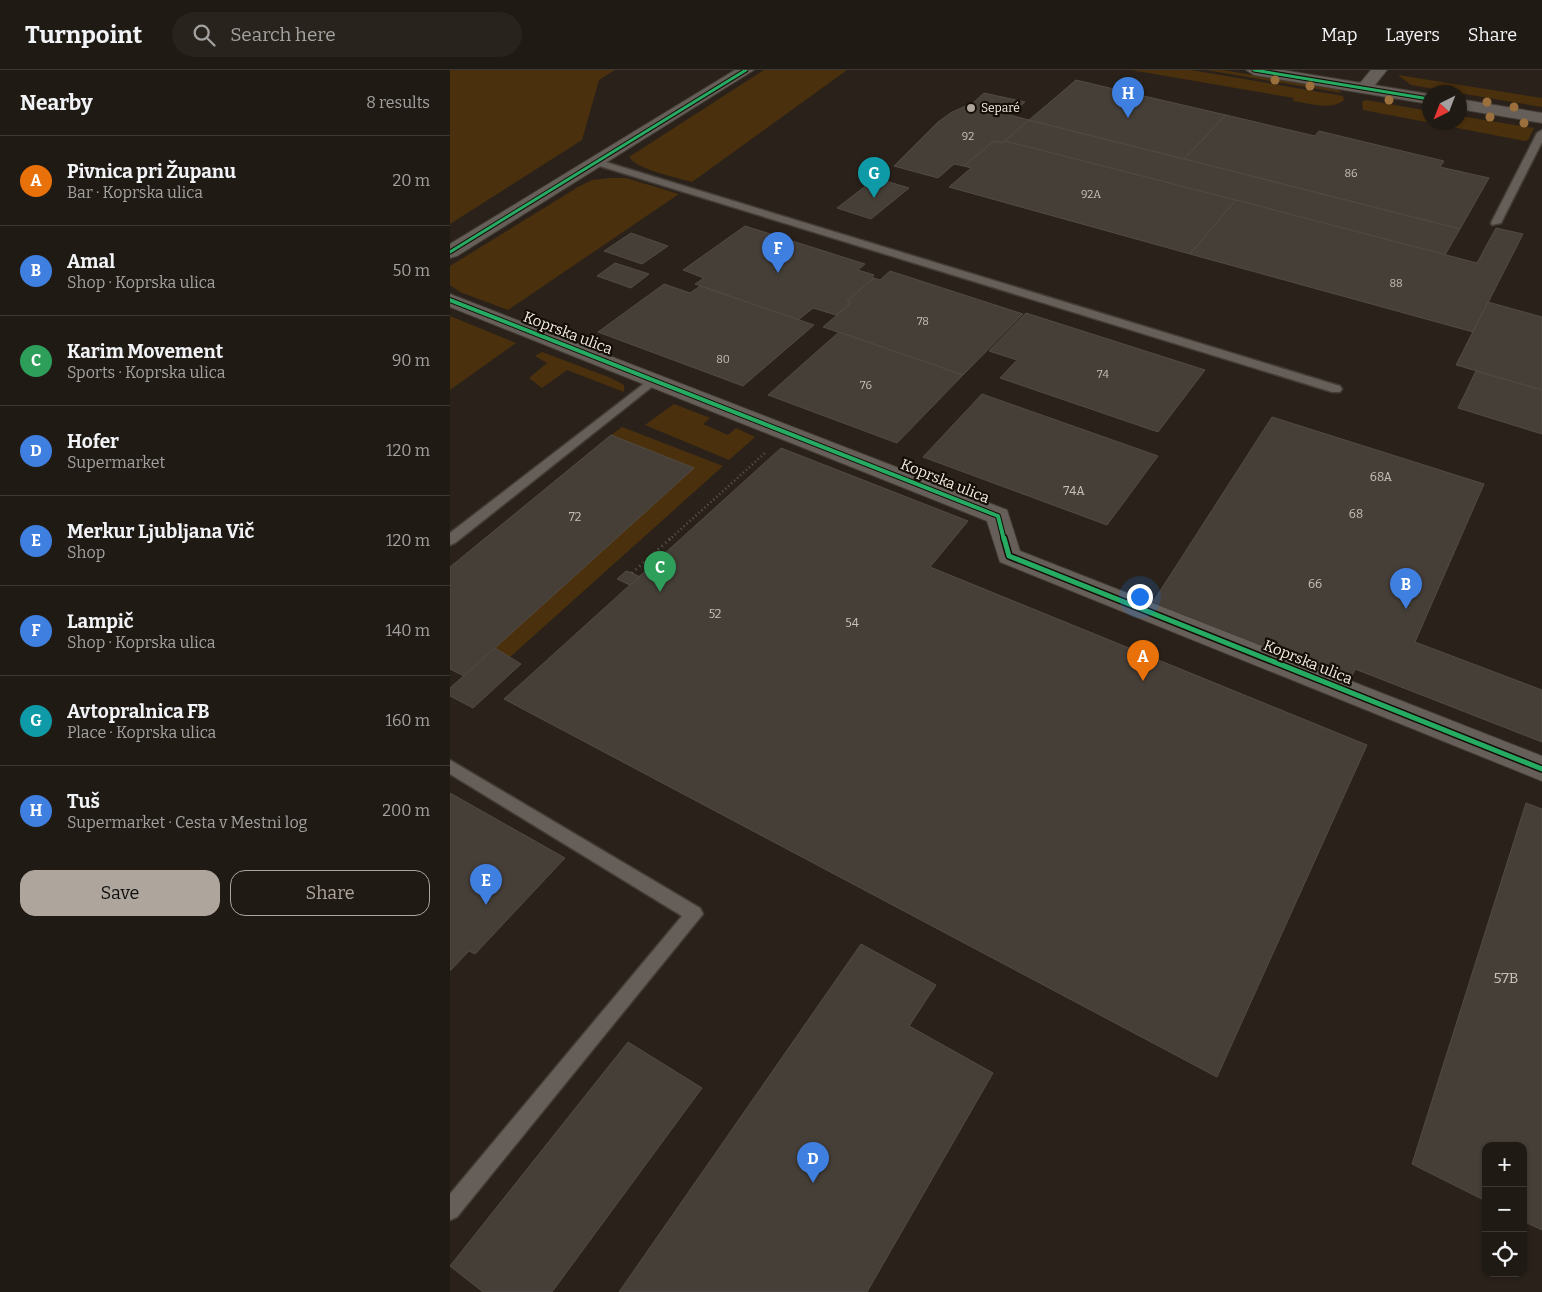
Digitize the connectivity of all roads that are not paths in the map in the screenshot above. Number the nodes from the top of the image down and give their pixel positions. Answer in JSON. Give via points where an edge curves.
{"nodes":[{"id":1,"x":746,"y":70,"type":"edge"},
{"id":2,"x":1254,"y":70,"type":"edge"},
{"id":3,"x":1379,"y":70,"type":"edge"},
{"id":4,"x":1364,"y":88,"type":"junction"},
{"id":5,"x":1422,"y":98,"type":"edge"},
{"id":6,"x":1467,"y":105,"type":"edge"},
{"id":7,"x":1542,"y":118,"type":"edge"},
{"id":8,"x":1542,"y":133,"type":"edge"},
{"id":9,"x":596,"y":162,"type":"junction"},
{"id":10,"x":1496,"y":223,"type":"dead end"},
{"id":11,"x":450,"y":252,"type":"edge"},
{"id":12,"x":450,"y":300,"type":"edge"},
{"id":13,"x":654,"y":380,"type":"junction"},
{"id":14,"x":1336,"y":389,"type":"dead end"},
{"id":15,"x":450,"y":540,"type":"edge"},
{"id":16,"x":450,"y":766,"type":"edge"},
{"id":17,"x":1542,"y":769,"type":"edge"},
{"id":18,"x":450,"y":1210,"type":"edge"}],
"edges":[{"from":1,"to":9,"type":"street"},
{"from":2,"to":4,"type":"street"},
{"from":3,"to":4,"type":"street"},
{"from":4,"to":5,"type":"street"},
{"from":6,"to":7,"type":"street"},
{"from":8,"to":10,"type":"lane"},
{"from":9,"to":11,"type":"street"},
{"from":9,"to":14,"type":"lane"},
{"from":12,"to":13,"type":"street","name":"Koprska ulica"},
{"from":13,"to":15,"type":"lane"},
{"from":13,"to":17,"type":"street","name":"Koprska ulica","via":[[998,516],[1009,556]]},
{"from":16,"to":18,"type":"lane","via":[[694,914]]}]}
